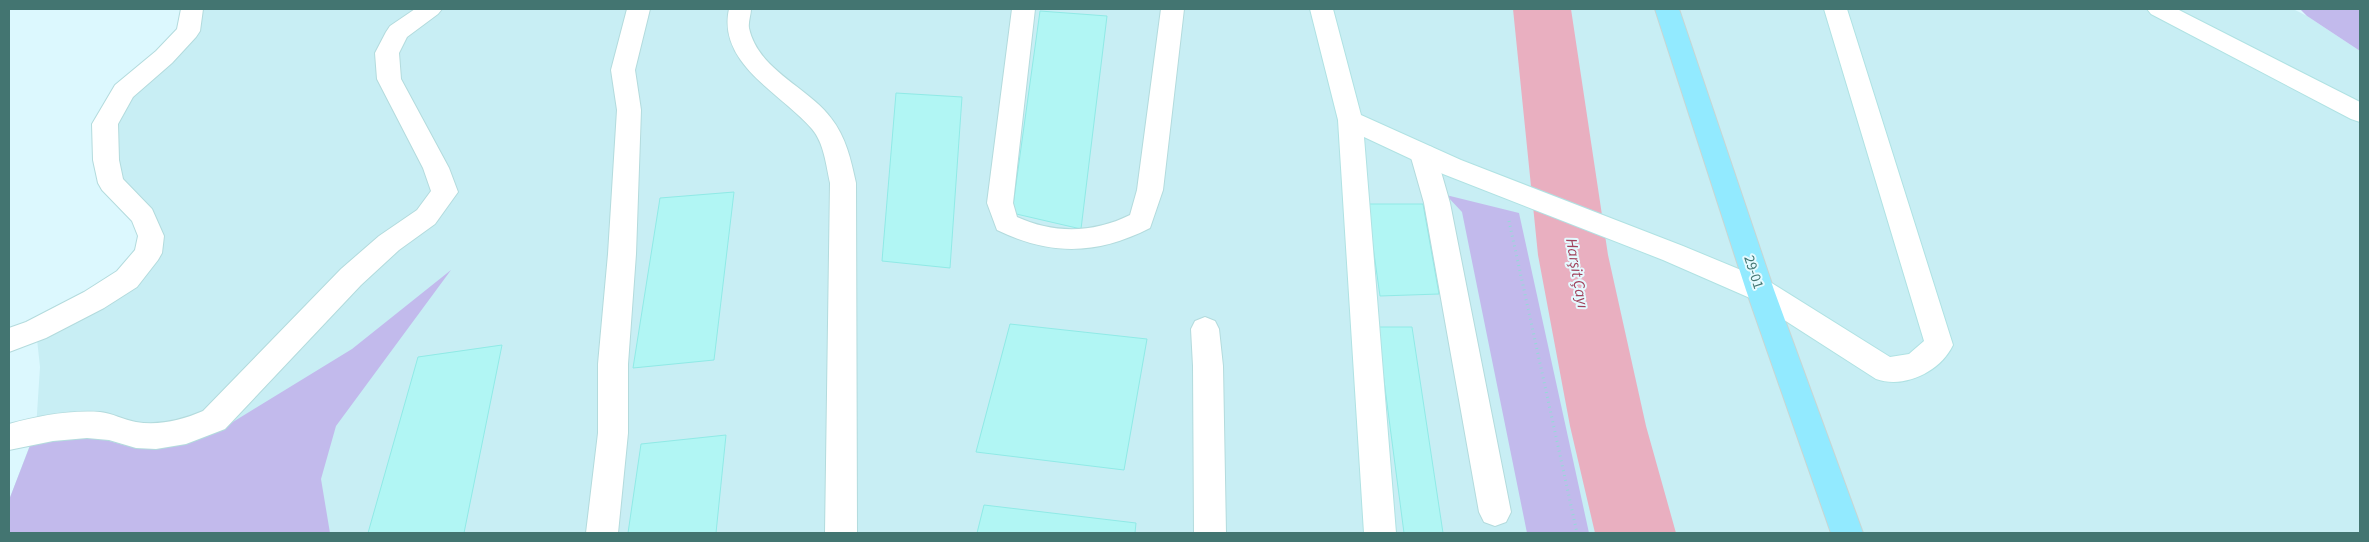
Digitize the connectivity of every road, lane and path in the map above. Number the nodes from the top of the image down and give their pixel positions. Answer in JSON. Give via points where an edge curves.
{"nodes":[{"id":1,"x":192,"y":9,"type":"edge"},
{"id":2,"x":430,"y":9,"type":"edge"},
{"id":3,"x":638,"y":9,"type":"edge"},
{"id":4,"x":740,"y":9,"type":"edge"},
{"id":5,"x":1023,"y":9,"type":"edge"},
{"id":6,"x":1173,"y":9,"type":"edge"},
{"id":7,"x":1321,"y":9,"type":"edge"},
{"id":8,"x":1667,"y":9,"type":"edge"},
{"id":9,"x":1836,"y":9,"type":"edge"},
{"id":10,"x":2158,"y":9,"type":"edge"},
{"id":11,"x":2360,"y":113,"type":"edge"},
{"id":12,"x":1350,"y":120,"type":"junction"},
{"id":13,"x":1423,"y":154,"type":"junction"},
{"id":14,"x":1507,"y":216,"type":"dead end"},
{"id":15,"x":1760,"y":290,"type":"junction"},
{"id":16,"x":1205,"y":330,"type":"dead end"},
{"id":17,"x":9,"y":340,"type":"edge"},
{"id":18,"x":9,"y":437,"type":"edge"},
{"id":19,"x":1496,"y":512,"type":"dead end"},
{"id":20,"x":602,"y":533,"type":"edge"},
{"id":21,"x":841,"y":533,"type":"edge"},
{"id":22,"x":1210,"y":533,"type":"edge"},
{"id":23,"x":1380,"y":533,"type":"edge"},
{"id":24,"x":1577,"y":533,"type":"edge"},
{"id":25,"x":1846,"y":533,"type":"edge"}],
"edges":[{"from":1,"to":17,"type":"street","via":[[188,31],[164,57],[124,91],[105,124],[106,160],[111,183],[143,216],[151,236],[148,253],[128,279],[36,330]]},
{"from":2,"to":18,"type":"street","via":[[398,32],[388,53],[388,79],[436,168],[445,192],[426,217],[389,243],[351,278],[214,420],[191,430],[164,435],[138,435],[101,425],[36,429]]},
{"from":3,"to":20,"type":"street","via":[[623,70],[629,110],[613,364],[613,433]]},
{"from":4,"to":21,"type":"street","via":[[736,26],[744,46],[759,67],[822,124],[836,150],[843,183]]},
{"from":5,"to":6,"type":"street","via":[[1000,203],[1006,223],[1023,233],[1054,240],[1092,239],[1122,233],[1141,222],[1150,190]]},
{"from":7,"to":12,"type":"street"},
{"from":8,"to":15,"type":"main road","name":"29-01","number":"29-01"},
{"from":9,"to":15,"type":"street","via":[[1939,345],[1917,365],[1886,370]]},
{"from":10,"to":11,"type":"street"},
{"from":12,"to":13,"type":"street"},
{"from":12,"to":23,"type":"street"},
{"from":13,"to":15,"type":"street"},
{"from":13,"to":19,"type":"street","via":[[1437,203]]},
{"from":14,"to":24,"type":"path"},
{"from":15,"to":25,"type":"main road","name":"29-01","number":"29-01"},
{"from":16,"to":22,"type":"street"}]}
